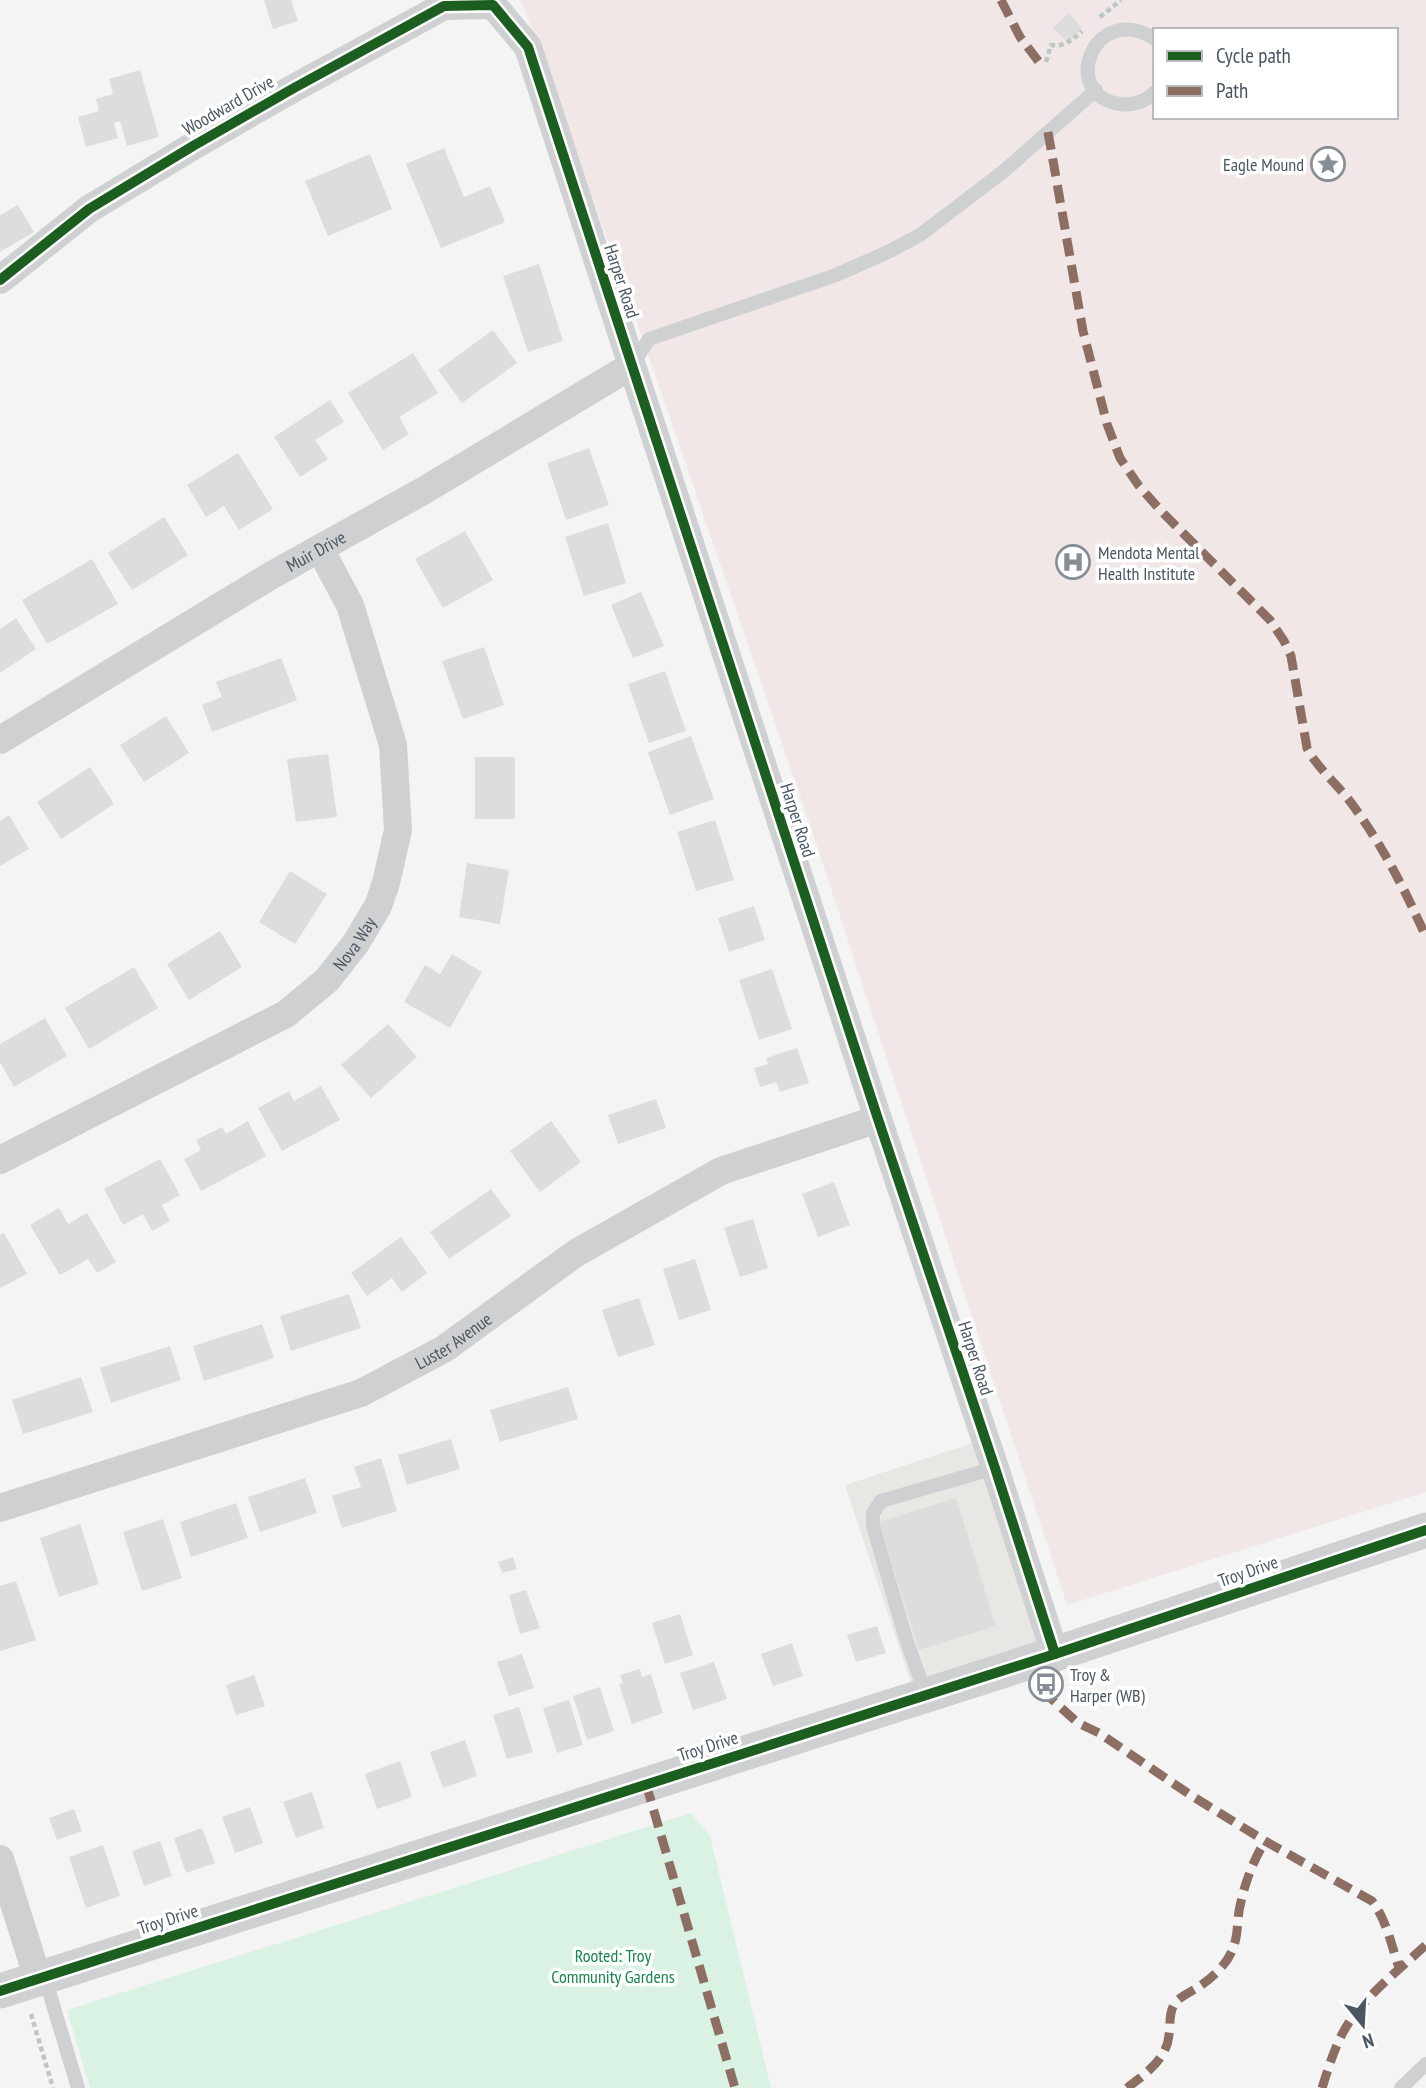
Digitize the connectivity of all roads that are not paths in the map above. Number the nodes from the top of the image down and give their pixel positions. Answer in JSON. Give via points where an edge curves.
{"nodes":[{"id":1,"x":493,"y":5,"type":"joint"},
{"id":2,"x":1153,"y":39,"type":"edge"},
{"id":3,"x":1096,"y":90,"type":"junction"},
{"id":4,"x":1153,"y":93,"type":"edge"},
{"id":5,"x":0,"y":280,"type":"edge"},
{"id":6,"x":631,"y":366,"type":"junction"},
{"id":7,"x":320,"y":549,"type":"junction"},
{"id":8,"x":0,"y":740,"type":"edge"},
{"id":9,"x":878,"y":1119,"type":"junction"},
{"id":10,"x":0,"y":1160,"type":"edge"},
{"id":11,"x":995,"y":1468,"type":"junction"},
{"id":12,"x":0,"y":1507,"type":"edge"},
{"id":13,"x":1426,"y":1530,"type":"edge"},
{"id":14,"x":1055,"y":1654,"type":"junction"},
{"id":15,"x":926,"y":1696,"type":"junction"},
{"id":16,"x":0,"y":1859,"type":"edge"},
{"id":17,"x":41,"y":1978,"type":"junction"},
{"id":18,"x":0,"y":1991,"type":"edge"},
{"id":19,"x":1426,"y":2064,"type":"edge"},
{"id":20,"x":78,"y":2088,"type":"edge"},
{"id":21,"x":1401,"y":2088,"type":"edge"}],
"edges":[{"from":1,"to":5,"type":"street","name":"Woodward Drive","via":[[444,6],[294,88],[89,209]]},
{"from":1,"to":6,"type":"street","name":"Harper Road","via":[[528,47]]},
{"from":2,"to":3,"type":"lane","via":[[1120,27],[1100,37],[1087,67]]},
{"from":3,"to":4,"type":"lane","via":[[1105,99],[1129,105]]},
{"from":3,"to":6,"type":"lane","via":[[1004,171],[920,234],[836,275],[649,339]]},
{"from":6,"to":7,"type":"street","name":"Muir Drive"},
{"from":6,"to":9,"type":"street","name":"Harper Road"},
{"from":7,"to":8,"type":"street","name":"Muir Drive"},
{"from":7,"to":10,"type":"street","name":"Nova Way","via":[[350,605],[393,745],[398,830],[378,906],[327,980],[286,1014]]},
{"from":9,"to":11,"type":"street","name":"Harper Road"},
{"from":9,"to":12,"type":"street","name":"Luster Avenue","via":[[721,1171],[576,1252],[444,1349],[361,1393]]},
{"from":11,"to":14,"type":"street","name":"Harper Road"},
{"from":11,"to":15,"type":"lane","via":[[881,1501],[873,1513]]},
{"from":13,"to":14,"type":"street","name":"Troy Drive"},
{"from":14,"to":15,"type":"street","name":"Troy Drive"},
{"from":15,"to":17,"type":"street","name":"Troy Drive"},
{"from":16,"to":17,"type":"street"},
{"from":17,"to":18,"type":"street","name":"Troy Drive"},
{"from":17,"to":20,"type":"lane"},
{"from":19,"to":21,"type":"lane"}]}
